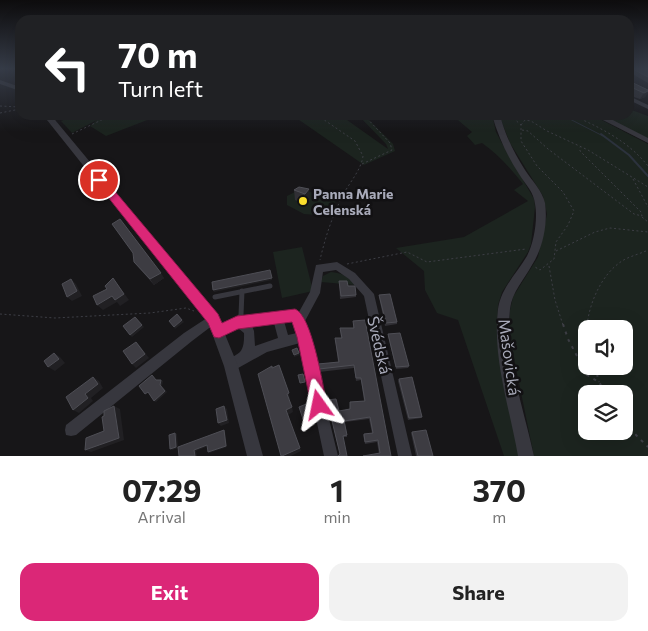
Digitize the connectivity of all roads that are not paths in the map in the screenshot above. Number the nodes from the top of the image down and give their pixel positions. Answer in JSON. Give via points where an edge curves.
{"nodes":[{"id":1,"x":634,"y":100,"type":"edge"},
{"id":2,"x":648,"y":107,"type":"edge"},
{"id":3,"x":51,"y":120,"type":"edge"},
{"id":4,"x":497,"y":120,"type":"edge"},
{"id":5,"x":607,"y":120,"type":"edge"},
{"id":6,"x":648,"y":141,"type":"edge"},
{"id":7,"x":319,"y":268,"type":"joint"},
{"id":8,"x":270,"y":286,"type":"dead end"},
{"id":9,"x":242,"y":292,"type":"junction"},
{"id":10,"x":214,"y":297,"type":"dead end"},
{"id":11,"x":278,"y":318,"type":"junction"},
{"id":12,"x":214,"y":319,"type":"junction"},
{"id":13,"x":300,"y":321,"type":"junction"},
{"id":14,"x":239,"y":322,"type":"junction"},
{"id":15,"x":219,"y":332,"type":"junction"},
{"id":16,"x":304,"y":337,"type":"junction"},
{"id":17,"x":285,"y":340,"type":"junction"},
{"id":18,"x":245,"y":355,"type":"junction"},
{"id":19,"x":230,"y":366,"type":"junction"},
{"id":20,"x":70,"y":430,"type":"dead end"},
{"id":21,"x":251,"y":454,"type":"edge"},
{"id":22,"x":331,"y":456,"type":"edge"},
{"id":23,"x":405,"y":456,"type":"edge"},
{"id":24,"x":526,"y":456,"type":"edge"}],
"edges":[{"from":1,"to":2,"type":"street"},
{"from":3,"to":12,"type":"street"},
{"from":4,"to":24,"type":"street","name":"Mašovická","via":[[509,148],[539,197],[540,207],[536,246],[504,307],[503,332]]},
{"from":5,"to":6,"type":"street"},
{"from":7,"to":13,"type":"street","via":[[315,293]]},
{"from":7,"to":23,"type":"street","name":"Švédská","via":[[337,266],[369,294]]},
{"from":8,"to":9,"type":"lane"},
{"from":9,"to":10,"type":"lane"},
{"from":9,"to":14,"type":"lane"},
{"from":11,"to":13,"type":"street","via":[[295,315]]},
{"from":11,"to":14,"type":"street"},
{"from":11,"to":17,"type":"street"},
{"from":12,"to":15,"type":"street"},
{"from":12,"to":20,"type":"street"},
{"from":13,"to":16,"type":"street"},
{"from":14,"to":15,"type":"street"},
{"from":14,"to":18,"type":"street","via":[[249,331],[250,345]]},
{"from":15,"to":19,"type":"street"},
{"from":16,"to":17,"type":"street"},
{"from":16,"to":22,"type":"street"},
{"from":17,"to":18,"type":"street"},
{"from":18,"to":19,"type":"street"},
{"from":19,"to":21,"type":"street"}]}
